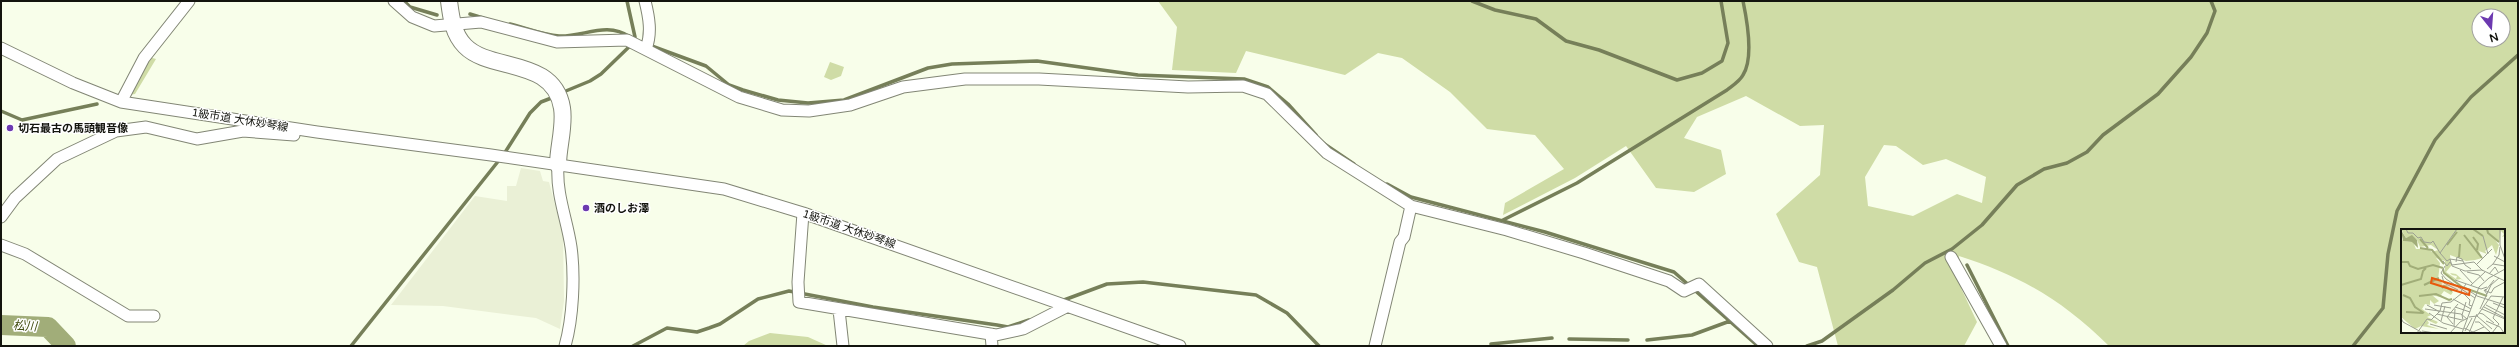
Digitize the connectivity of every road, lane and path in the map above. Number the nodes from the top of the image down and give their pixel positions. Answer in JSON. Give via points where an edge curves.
{"nodes":[{"id":1,"x":189,"y":1,"type":"edge"},
{"id":2,"x":394,"y":1,"type":"edge"},
{"id":3,"x":449,"y":1,"type":"edge"},
{"id":4,"x":645,"y":1,"type":"edge"},
{"id":5,"x":452,"y":23,"type":"junction"},
{"id":6,"x":648,"y":45,"type":"junction"},
{"id":7,"x":1,"y":48,"type":"edge"},
{"id":8,"x":121,"y":102,"type":"junction"},
{"id":9,"x":317,"y":132,"type":"junction"},
{"id":10,"x":558,"y":166,"type":"junction"},
{"id":11,"x":1411,"y":206,"type":"junction"},
{"id":12,"x":803,"y":213,"type":"junction"},
{"id":13,"x":1,"y":217,"type":"edge"},
{"id":14,"x":1,"y":245,"type":"edge"},
{"id":15,"x":1951,"y":257,"type":"dead end"},
{"id":16,"x":1066,"y":307,"type":"junction"},
{"id":17,"x":839,"y":310,"type":"junction"},
{"id":18,"x":154,"y":316,"type":"dead end"},
{"id":19,"x":991,"y":334,"type":"junction"},
{"id":20,"x":566,"y":345,"type":"edge"},
{"id":21,"x":842,"y":346,"type":"edge"},
{"id":22,"x":992,"y":346,"type":"edge"},
{"id":23,"x":1180,"y":346,"type":"edge"},
{"id":24,"x":1375,"y":346,"type":"edge"},
{"id":25,"x":1767,"y":346,"type":"edge"},
{"id":26,"x":2001,"y":346,"type":"edge"}],
"edges":[{"from":1,"to":8,"type":"street","via":[[144,58]]},
{"from":2,"to":5,"type":"street","via":[[412,17],[434,26]]},
{"from":3,"to":5,"type":"street"},
{"from":4,"to":6,"type":"street","via":[[649,21]]},
{"from":5,"to":6,"type":"street","via":[[480,22],[557,42],[632,42]]},
{"from":5,"to":10,"type":"street","via":[[466,47],[478,54],[542,76],[558,95],[563,109]]},
{"from":6,"to":11,"type":"street","via":[[739,98],[782,110],[809,111],[850,105],[903,86],[965,79],[1039,79],[1188,87],[1243,86],[1267,94],[1327,153]]},
{"from":7,"to":8,"type":"street","name":"1級市道 大休妙琴線","via":[[73,83]]},
{"from":8,"to":9,"type":"street","name":"1級市道 大休妙琴線"},
{"from":9,"to":10,"type":"street","name":"1級市道 大休妙琴線","via":[[490,154]]},
{"from":9,"to":13,"type":"street","via":[[302,135],[243,132],[197,139],[146,127],[116,131],[57,159],[15,198]]},
{"from":10,"to":12,"type":"street","name":"1級市道 大休妙琴線","via":[[724,189]]},
{"from":10,"to":20,"type":"street","via":[[559,196],[572,255],[571,314]]},
{"from":11,"to":24,"type":"street"},
{"from":11,"to":25,"type":"street","via":[[1577,250],[1669,281],[1684,291],[1699,284]]},
{"from":12,"to":16,"type":"street","name":"1級市道 大休妙琴線"},
{"from":12,"to":17,"type":"street","via":[[799,302]]},
{"from":14,"to":18,"type":"street","via":[[24,254],[128,316]]},
{"from":15,"to":26,"type":"street"},
{"from":16,"to":19,"type":"street","via":[[1023,329]]},
{"from":16,"to":23,"type":"street","name":"1級市道 大休妙琴線"},
{"from":17,"to":19,"type":"street"},
{"from":17,"to":21,"type":"street"},
{"from":19,"to":22,"type":"street"}]}
